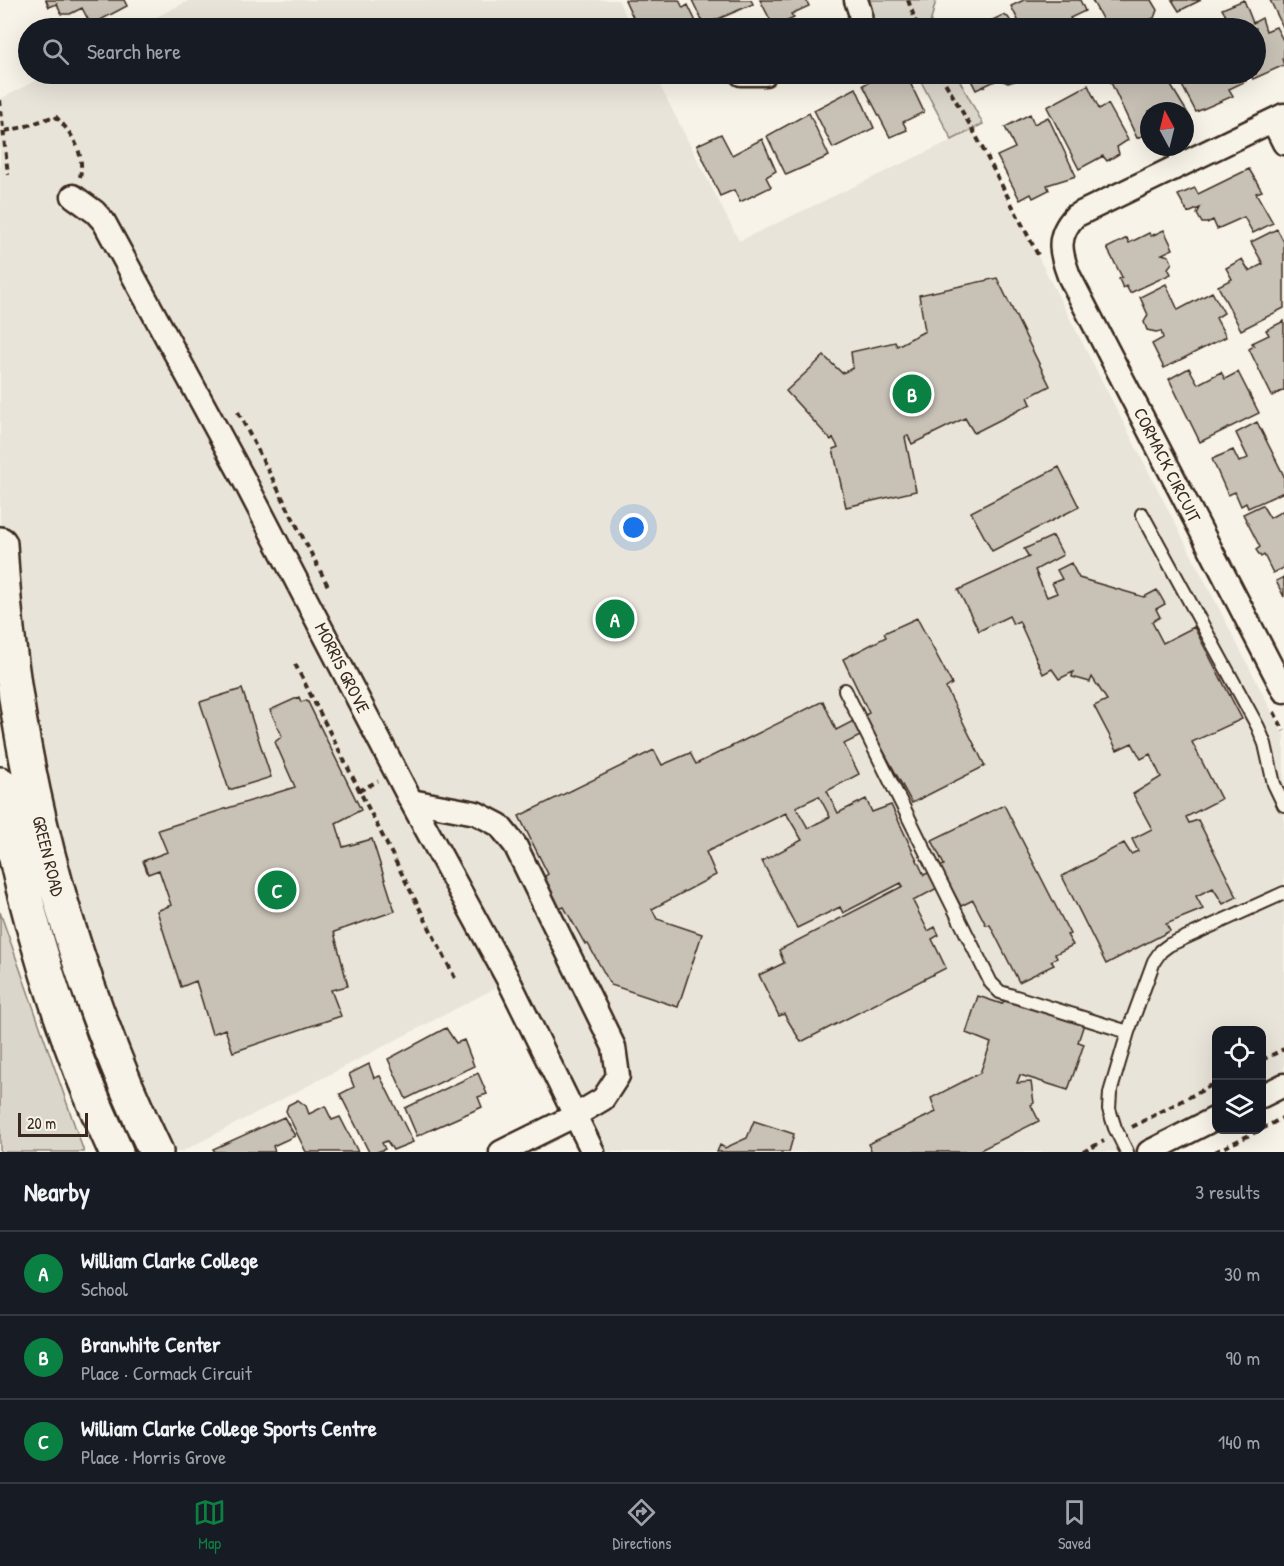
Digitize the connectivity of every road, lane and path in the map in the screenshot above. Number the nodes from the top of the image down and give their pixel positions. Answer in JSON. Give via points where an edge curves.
{"nodes":[{"id":1,"x":855,"y":0,"type":"edge"},
{"id":2,"x":908,"y":0,"type":"edge"},
{"id":3,"x":860,"y":18,"type":"edge"},
{"id":4,"x":914,"y":18,"type":"edge"},
{"id":5,"x":0,"y":100,"type":"edge"},
{"id":6,"x":1278,"y":118,"type":"edge"},
{"id":7,"x":5,"y":131,"type":"junction"},
{"id":8,"x":1284,"y":143,"type":"edge"},
{"id":9,"x":8,"y":175,"type":"dead end"},
{"id":10,"x":73,"y":195,"type":"joint"},
{"id":11,"x":1142,"y":514,"type":"dead end"},
{"id":12,"x":0,"y":544,"type":"edge"},
{"id":13,"x":295,"y":664,"type":"dead end"},
{"id":14,"x":845,"y":690,"type":"dead end"},
{"id":15,"x":1284,"y":691,"type":"edge"},
{"id":16,"x":0,"y":784,"type":"edge"},
{"id":17,"x":411,"y":801,"type":"junction"},
{"id":18,"x":1284,"y":805,"type":"edge"},
{"id":19,"x":1284,"y":893,"type":"edge"},
{"id":20,"x":456,"y":980,"type":"dead end"},
{"id":21,"x":1128,"y":1032,"type":"junction"},
{"id":22,"x":1284,"y":1049,"type":"edge"},
{"id":23,"x":1266,"y":1058,"type":"edge"},
{"id":24,"x":1212,"y":1085,"type":"edge"},
{"id":25,"x":1284,"y":1085,"type":"edge"},
{"id":26,"x":1266,"y":1094,"type":"edge"},
{"id":27,"x":576,"y":1115,"type":"junction"},
{"id":28,"x":1284,"y":1117,"type":"edge"},
{"id":29,"x":1212,"y":1120,"type":"edge"},
{"id":30,"x":1266,"y":1126,"type":"edge"},
{"id":31,"x":1118,"y":1134,"type":"junction"},
{"id":32,"x":1251,"y":1134,"type":"edge"},
{"id":33,"x":116,"y":1152,"type":"edge"},
{"id":34,"x":156,"y":1152,"type":"edge"},
{"id":35,"x":501,"y":1152,"type":"edge"},
{"id":36,"x":593,"y":1152,"type":"edge"},
{"id":37,"x":1083,"y":1152,"type":"edge"},
{"id":38,"x":1127,"y":1152,"type":"edge"},
{"id":39,"x":1149,"y":1152,"type":"edge"},
{"id":40,"x":1215,"y":1152,"type":"edge"}],
"edges":[{"from":1,"to":3,"type":"street"},
{"from":2,"to":4,"type":"path"},
{"from":5,"to":7,"type":"path"},
{"from":6,"to":8,"type":"street"},
{"from":6,"to":15,"type":"street","name":"CORMACK CIRCUIT","via":[[1076,216],[1062,235],[1061,256]]},
{"from":7,"to":9,"type":"path"},
{"from":7,"to":10,"type":"path","via":[[55,116],[70,132],[80,153],[81,174]]},
{"from":10,"to":17,"type":"street","name":"MORRIS GROVE","via":[[104,222]]},
{"from":11,"to":18,"type":"lane","via":[[1258,727]]},
{"from":12,"to":34,"type":"main road","name":"GREEN ROAD","via":[[10,665],[39,824],[87,985],[116,1064]]},
{"from":13,"to":20,"type":"path"},
{"from":14,"to":21,"type":"lane","via":[[991,983],[1000,992]]},
{"from":16,"to":33,"type":"main road","name":"GREEN ROAD","via":[[27,903],[55,996],[83,1076]]},
{"from":17,"to":27,"type":"street","name":"MORRIS GROVE","via":[[509,981]]},
{"from":17,"to":27,"type":"street","via":[[476,813],[500,825],[515,845],[614,1047],[618,1076],[603,1099]]},
{"from":19,"to":21,"type":"lane","via":[[1161,951]]},
{"from":21,"to":31,"type":"lane","via":[[1110,1093],[1109,1109]]},
{"from":22,"to":23,"type":"path"},
{"from":24,"to":31,"type":"path"},
{"from":25,"to":26,"type":"street"},
{"from":27,"to":35,"type":"street"},
{"from":27,"to":36,"type":"street","name":"MORRIS GROVE"},
{"from":28,"to":30,"type":"path"},
{"from":29,"to":39,"type":"street"},
{"from":31,"to":37,"type":"path"},
{"from":31,"to":38,"type":"lane"},
{"from":32,"to":40,"type":"path"}]}
